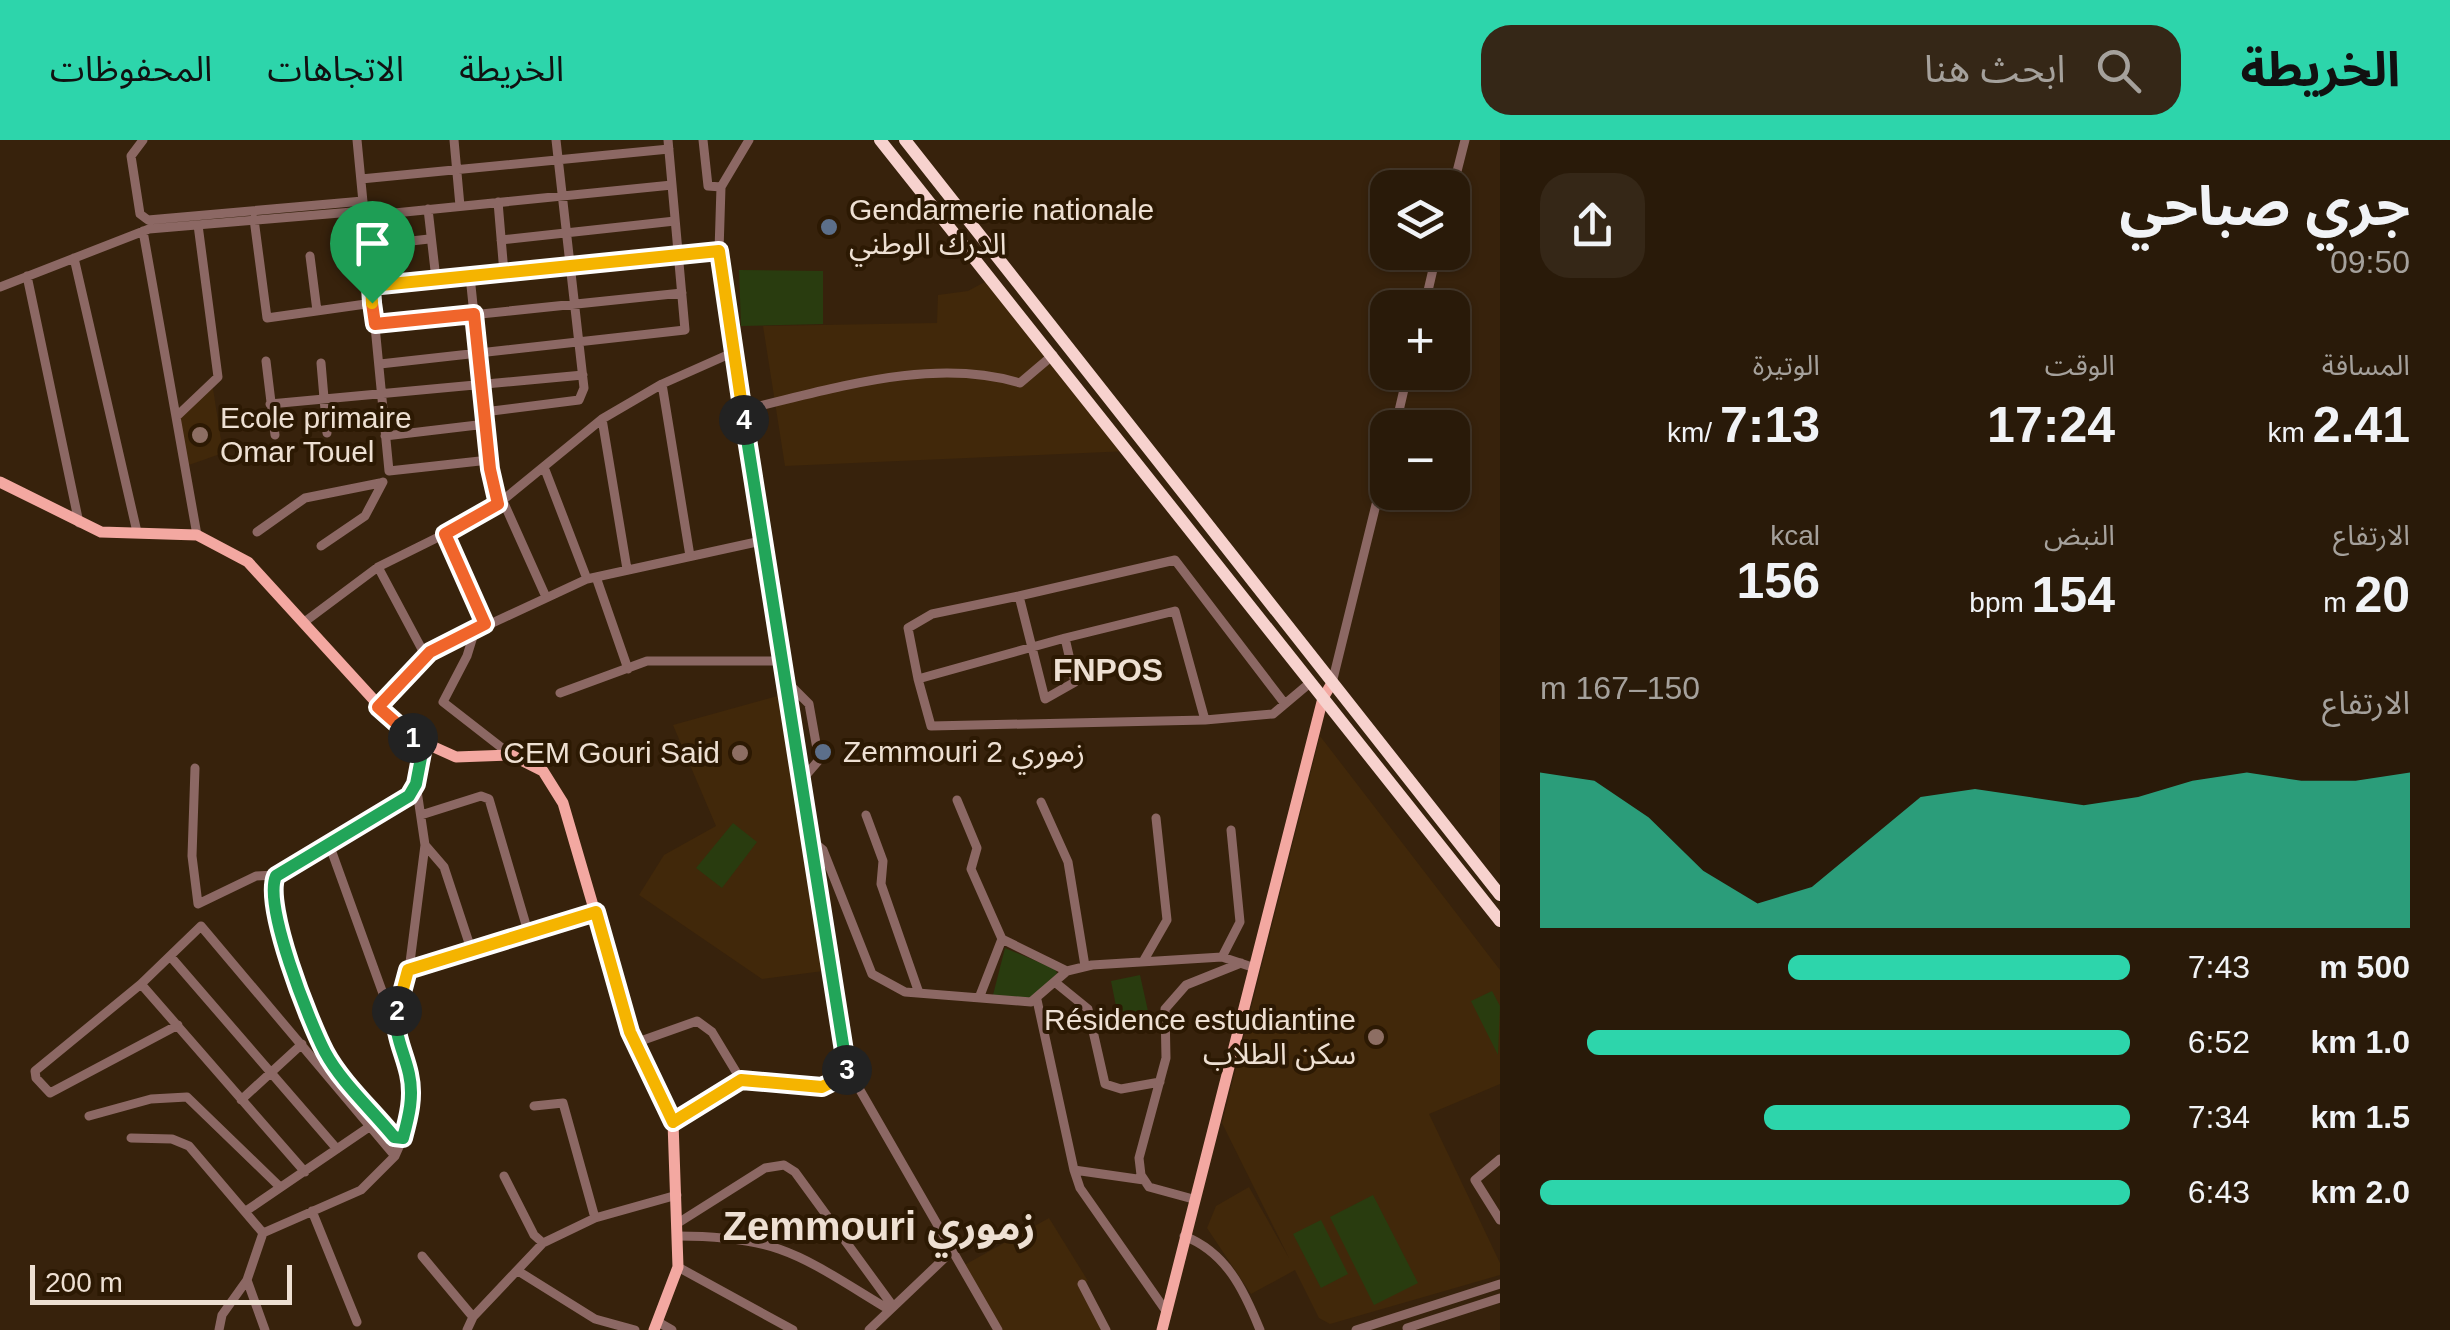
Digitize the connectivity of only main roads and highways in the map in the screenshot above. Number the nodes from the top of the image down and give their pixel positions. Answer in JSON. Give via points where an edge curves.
{"nodes":[{"id":1,"x":880,"y":140,"type":"edge"},
{"id":2,"x":906,"y":140,"type":"edge"},
{"id":3,"x":0,"y":482,"type":"edge"},
{"id":4,"x":1332,"y":683,"type":"junction"},
{"id":5,"x":1323,"y":698,"type":"junction"},
{"id":6,"x":1500,"y":895,"type":"edge"},
{"id":7,"x":1500,"y":920,"type":"edge"},
{"id":8,"x":656,"y":1326,"type":"edge"},
{"id":9,"x":1162,"y":1330,"type":"edge"}],
"edges":[{"from":1,"to":5,"type":"highway"},
{"from":2,"to":4,"type":"highway"},
{"from":3,"to":8,"type":"main road","via":[[101,532],[197,535],[248,562],[405,734],[456,757],[511,755],[543,771],[563,803],[635,1042],[673,1122],[678,1268]]},
{"from":4,"to":5,"type":"main road"},
{"from":4,"to":6,"type":"highway"},
{"from":5,"to":7,"type":"highway"},
{"from":5,"to":9,"type":"main road","via":[[1247,965]]}]}
